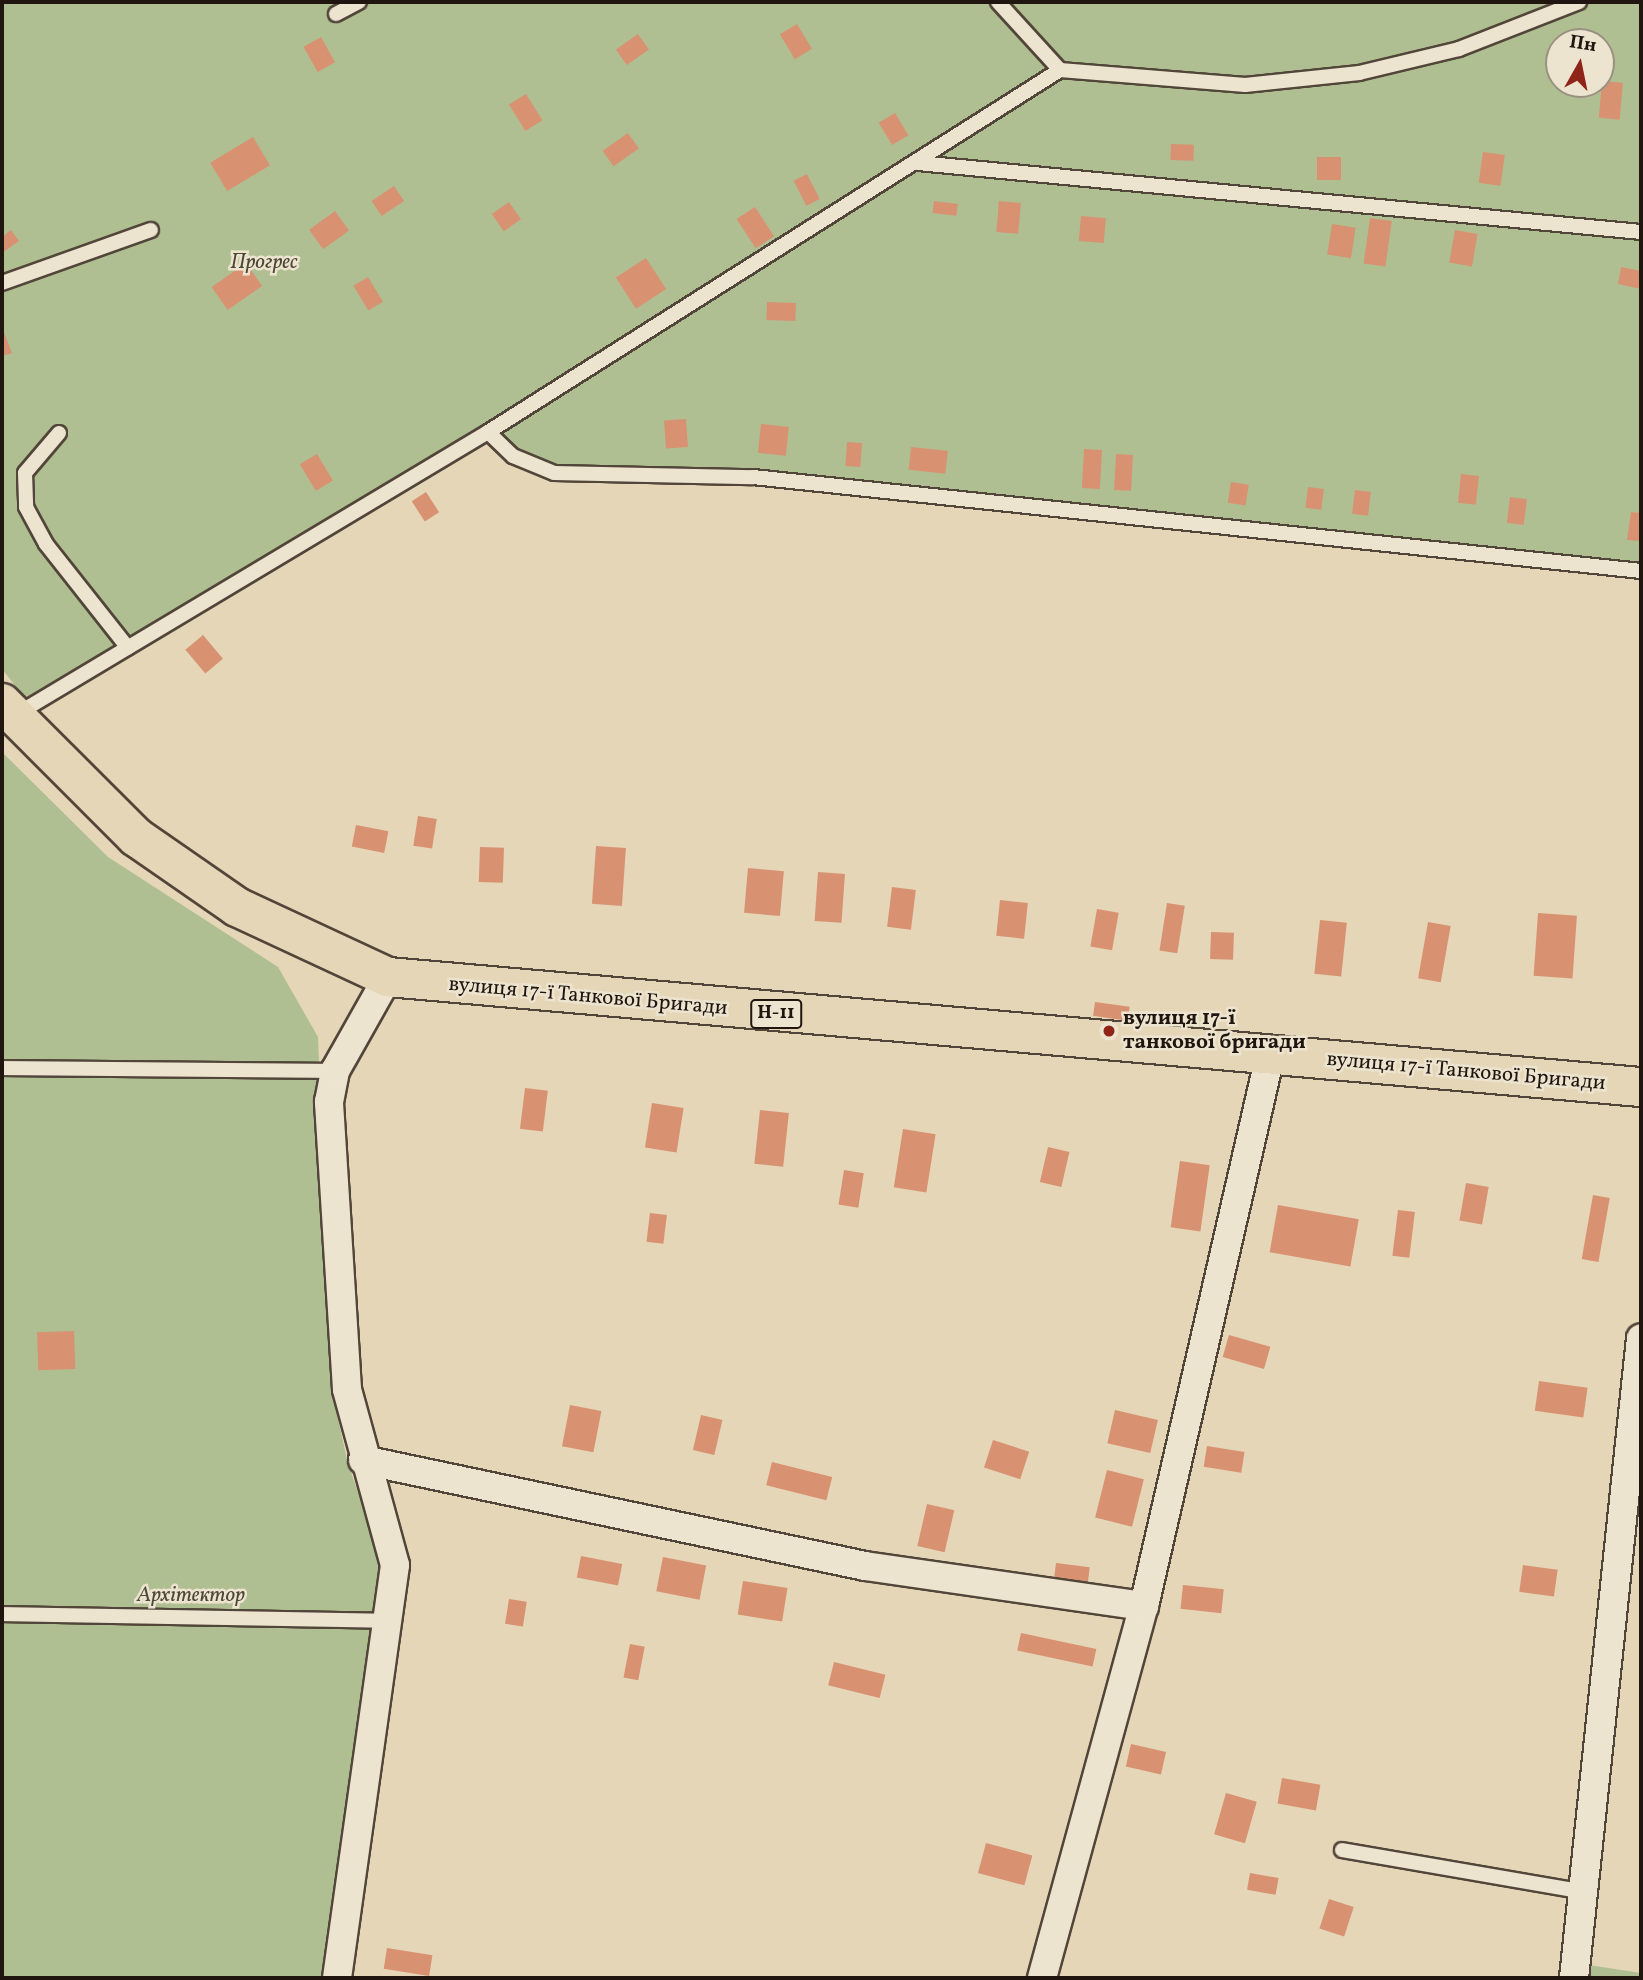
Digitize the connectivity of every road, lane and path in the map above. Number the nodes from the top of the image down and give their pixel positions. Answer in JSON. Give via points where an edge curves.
{"nodes":[{"id":1,"x":359,"y":2,"type":"edge"},
{"id":2,"x":998,"y":2,"type":"edge"},
{"id":3,"x":1579,"y":2,"type":"edge"},
{"id":4,"x":336,"y":14,"type":"dead end"},
{"id":5,"x":1060,"y":70,"type":"junction"},
{"id":6,"x":918,"y":163,"type":"junction"},
{"id":7,"x":151,"y":230,"type":"dead end"},
{"id":8,"x":1641,"y":232,"type":"edge"},
{"id":9,"x":2,"y":283,"type":"edge"},
{"id":10,"x":488,"y":432,"type":"junction"},
{"id":11,"x":59,"y":433,"type":"dead end"},
{"id":12,"x":1641,"y":571,"type":"edge"},
{"id":13,"x":128,"y":648,"type":"junction"},
{"id":14,"x":7,"y":709,"type":"edge"},
{"id":15,"x":388,"y":977,"type":"junction"},
{"id":16,"x":1270,"y":1056,"type":"junction"},
{"id":17,"x":2,"y":1069,"type":"edge"},
{"id":18,"x":335,"y":1071,"type":"junction"},
{"id":19,"x":1641,"y":1087,"type":"edge"},
{"id":20,"x":1641,"y":1338,"type":"edge"},
{"id":21,"x":363,"y":1460,"type":"junction"},
{"id":22,"x":1144,"y":1606,"type":"junction"},
{"id":23,"x":2,"y":1614,"type":"edge"},
{"id":24,"x":391,"y":1621,"type":"junction"},
{"id":25,"x":1342,"y":1850,"type":"dead end"},
{"id":26,"x":1585,"y":1892,"type":"junction"},
{"id":27,"x":337,"y":1978,"type":"edge"},
{"id":28,"x":1042,"y":1978,"type":"edge"},
{"id":29,"x":1574,"y":1978,"type":"edge"}],
"edges":[{"from":1,"to":4,"type":"lane"},
{"from":2,"to":5,"type":"lane"},
{"from":3,"to":5,"type":"lane","via":[[1459,49],[1359,72],[1245,85]]},
{"from":5,"to":6,"type":"lane"},
{"from":6,"to":8,"type":"lane"},
{"from":6,"to":10,"type":"lane"},
{"from":7,"to":9,"type":"lane"},
{"from":10,"to":12,"type":"lane","via":[[513,456],[554,473],[753,477]]},
{"from":10,"to":13,"type":"lane"},
{"from":11,"to":13,"type":"lane","via":[[25,474],[26,508],[46,544]]},
{"from":13,"to":14,"type":"lane"},
{"from":14,"to":15,"type":"main road","name":"вулиця 17-ї Танкової Бригади","number":"Н-11","via":[[136,837],[237,907]]},
{"from":15,"to":16,"type":"main road","name":"вулиця 17-ї Танкової Бригади","number":"Н-11"},
{"from":15,"to":18,"type":"street"},
{"from":16,"to":19,"type":"main road","name":"вулиця 17-ї Танкової Бригади","number":"Н-11"},
{"from":16,"to":22,"type":"street"},
{"from":17,"to":18,"type":"lane"},
{"from":18,"to":21,"type":"street","via":[[329,1102],[347,1389]]},
{"from":20,"to":26,"type":"street"},
{"from":21,"to":22,"type":"street","via":[[865,1566]]},
{"from":21,"to":24,"type":"street","via":[[395,1565]]},
{"from":22,"to":28,"type":"street"},
{"from":23,"to":24,"type":"lane"},
{"from":24,"to":27,"type":"street"},
{"from":25,"to":26,"type":"lane"},
{"from":26,"to":29,"type":"street"}]}
